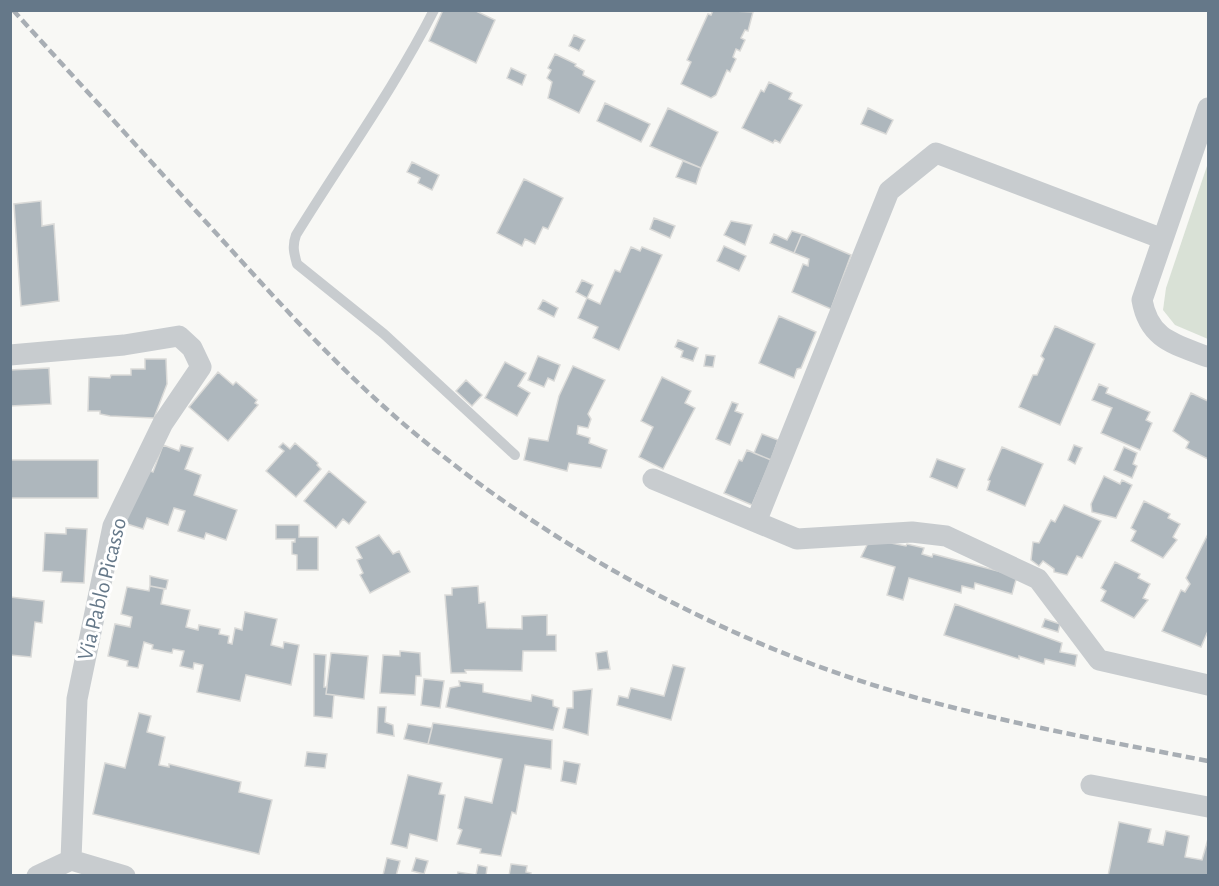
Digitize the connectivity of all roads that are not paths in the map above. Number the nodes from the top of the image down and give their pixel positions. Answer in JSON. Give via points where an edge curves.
{"nodes":[{"id":1,"x":434,"y":10,"type":"edge"},
{"id":2,"x":1209,"y":108,"type":"edge"},
{"id":3,"x":1163,"y":239,"type":"junction"},
{"id":4,"x":10,"y":355,"type":"edge"},
{"id":5,"x":1209,"y":357,"type":"edge"},
{"id":6,"x":515,"y":455,"type":"dead end"},
{"id":7,"x":653,"y":479,"type":"dead end"},
{"id":8,"x":756,"y":522,"type":"junction"},
{"id":9,"x":1209,"y":685,"type":"edge"},
{"id":10,"x":1091,"y":785,"type":"dead end"},
{"id":11,"x":1209,"y":807,"type":"edge"},
{"id":12,"x":71,"y":860,"type":"junction"},
{"id":13,"x":37,"y":876,"type":"edge"},
{"id":14,"x":125,"y":876,"type":"edge"}],
"edges":[{"from":1,"to":6,"type":"lane","via":[[350,155],[292,245],[297,264],[384,334]]},
{"from":2,"to":3,"type":"street"},
{"from":3,"to":5,"type":"street","via":[[1142,300],[1145,316],[1166,340]]},
{"from":3,"to":8,"type":"street","via":[[936,153],[889,191]]},
{"from":4,"to":12,"type":"street","name":"Via Pablo Picasso","via":[[179,336],[192,348],[201,367],[163,423],[113,526],[77,699]]},
{"from":7,"to":8,"type":"street"},
{"from":8,"to":9,"type":"street","via":[[797,539],[912,532],[946,536],[1038,579],[1100,660]]},
{"from":10,"to":11,"type":"street"},
{"from":12,"to":13,"type":"street"},
{"from":12,"to":14,"type":"street"}]}
